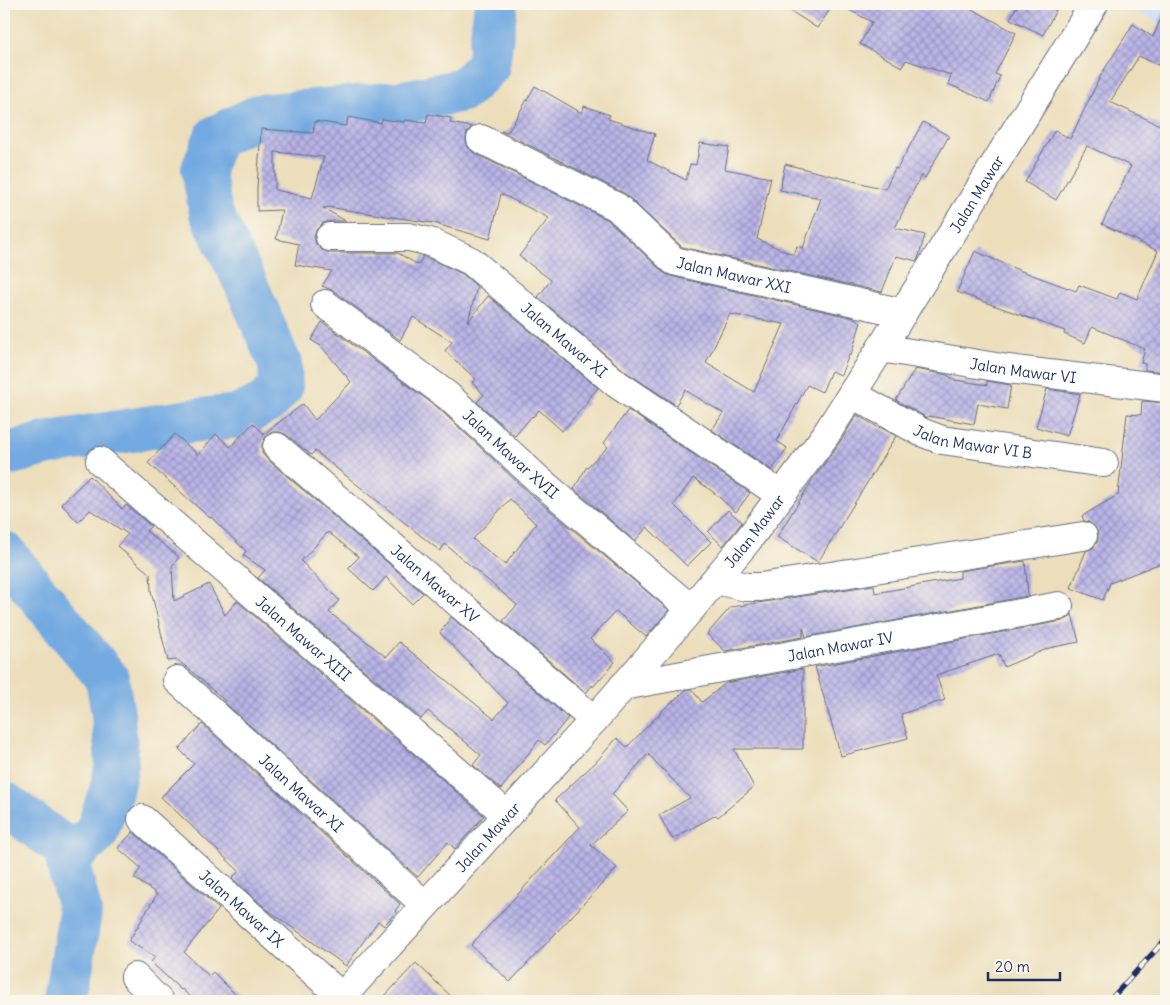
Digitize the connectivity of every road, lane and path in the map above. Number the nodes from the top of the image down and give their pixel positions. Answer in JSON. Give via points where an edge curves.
{"nodes":[{"id":1,"x":1094,"y":4,"type":"edge"},
{"id":2,"x":481,"y":139,"type":"dead end"},
{"id":3,"x":330,"y":237,"type":"dead end"},
{"id":4,"x":325,"y":304,"type":"dead end"},
{"id":5,"x":903,"y":313,"type":"junction"},
{"id":6,"x":881,"y":348,"type":"junction"},
{"id":7,"x":1166,"y":388,"type":"edge"},
{"id":8,"x":852,"y":394,"type":"junction"},
{"id":9,"x":277,"y":447,"type":"dead end"},
{"id":10,"x":100,"y":461,"type":"dead end"},
{"id":11,"x":1104,"y":463,"type":"dead end"},
{"id":12,"x":781,"y":495,"type":"junction"},
{"id":13,"x":1083,"y":536,"type":"dead end"},
{"id":14,"x":716,"y":580,"type":"junction"},
{"id":15,"x":1059,"y":606,"type":"dead end"},
{"id":16,"x":691,"y":609,"type":"junction"},
{"id":17,"x":177,"y":680,"type":"dead end"},
{"id":18,"x":623,"y":686,"type":"junction"},
{"id":19,"x":594,"y":720,"type":"junction"},
{"id":20,"x":507,"y":815,"type":"junction"},
{"id":21,"x":142,"y":819,"type":"dead end"},
{"id":22,"x":425,"y":905,"type":"junction"},
{"id":23,"x":135,"y":977,"type":"dead end"},
{"id":24,"x":340,"y":999,"type":"edge"},
{"id":25,"x":160,"y":1001,"type":"edge"}],
"edges":[{"from":1,"to":5,"type":"street","name":"Jalan Mawar"},
{"from":2,"to":5,"type":"street","name":"Jalan Mawar XXI","via":[[616,207],[674,262]]},
{"from":3,"to":12,"type":"street","name":"Jalan Mawar XI","via":[[409,237],[430,242],[471,262],[617,384]]},
{"from":4,"to":16,"type":"street","name":"Jalan Mawar XVII","via":[[448,396],[539,480]]},
{"from":5,"to":6,"type":"street","name":"Jalan Mawar"},
{"from":6,"to":7,"type":"street","name":"Jalan Mawar VI","via":[[1008,369]]},
{"from":6,"to":8,"type":"street","name":"Jalan Mawar"},
{"from":8,"to":11,"type":"street","name":"Jalan Mawar VI B","via":[[942,440]]},
{"from":8,"to":12,"type":"street","name":"Jalan Mawar"},
{"from":9,"to":19,"type":"street","name":"Jalan Mawar XV"},
{"from":10,"to":20,"type":"street","name":"Jalan Mawar XIII"},
{"from":12,"to":14,"type":"street","name":"Jalan Mawar"},
{"from":13,"to":14,"type":"street","via":[[761,587]]},
{"from":14,"to":16,"type":"street","name":"Jalan Mawar"},
{"from":15,"to":18,"type":"street","name":"Jalan Mawar IV"},
{"from":16,"to":18,"type":"street","name":"Jalan Mawar"},
{"from":17,"to":22,"type":"street","name":"Jalan Mawar XI"},
{"from":18,"to":19,"type":"street","name":"Jalan Mawar"},
{"from":19,"to":20,"type":"street","name":"Jalan Mawar"},
{"from":20,"to":22,"type":"street","name":"Jalan Mawar"},
{"from":21,"to":24,"type":"street","name":"Jalan Mawar IX"},
{"from":22,"to":24,"type":"street","name":"Jalan Mawar"},
{"from":23,"to":25,"type":"street"}]}
